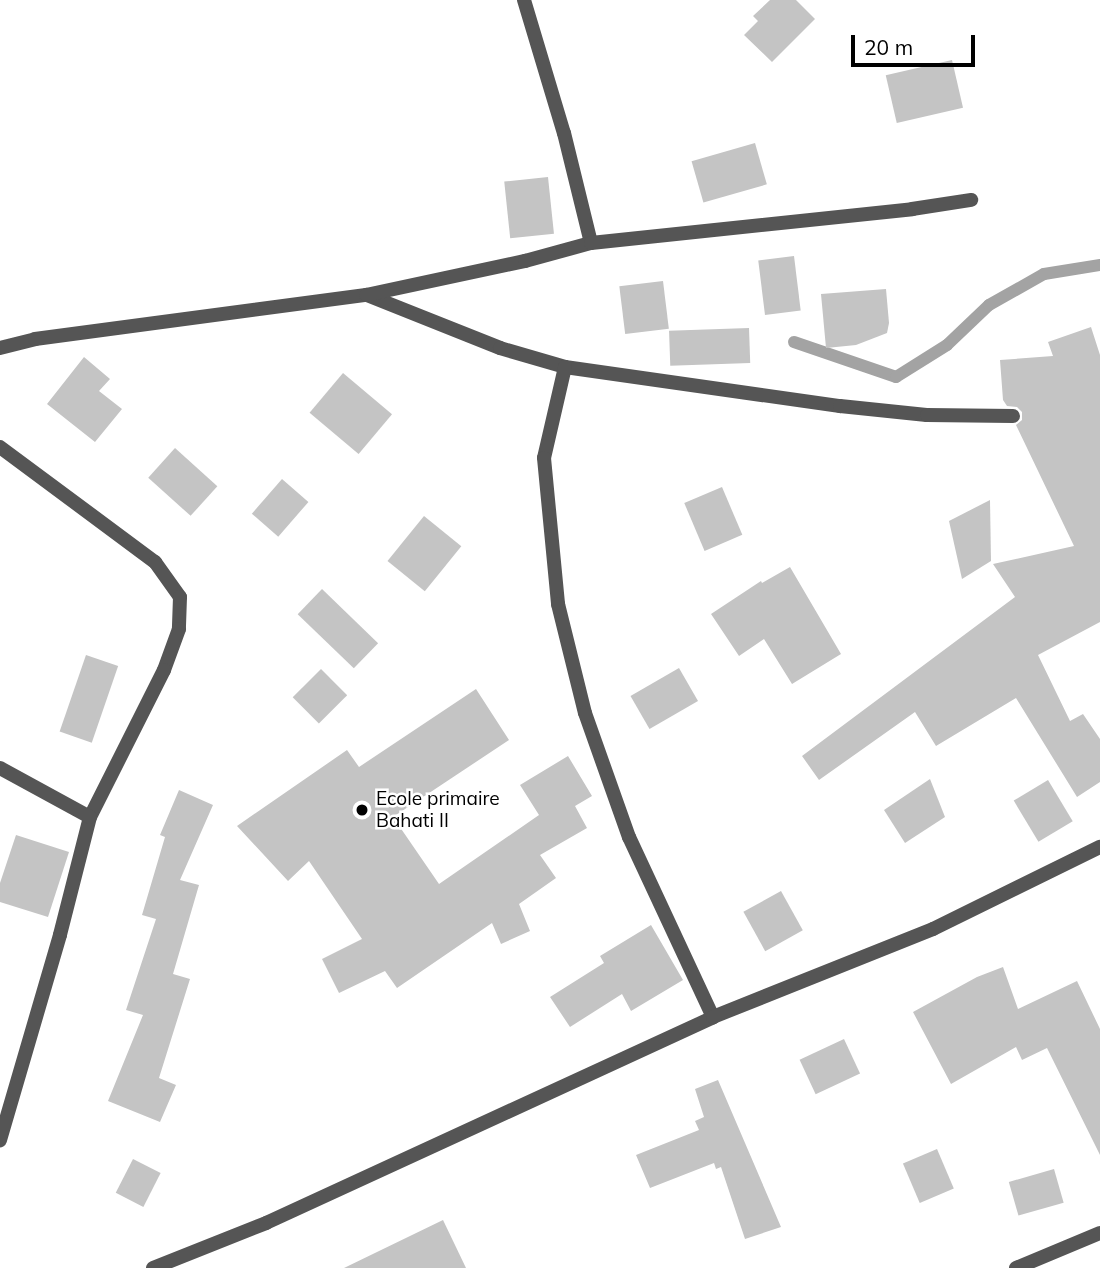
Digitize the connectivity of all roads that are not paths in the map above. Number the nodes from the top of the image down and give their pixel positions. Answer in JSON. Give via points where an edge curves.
{"nodes":[{"id":1,"x":524,"y":0,"type":"edge"},
{"id":2,"x":971,"y":200,"type":"dead end"},
{"id":3,"x":591,"y":243,"type":"junction"},
{"id":4,"x":366,"y":295,"type":"junction"},
{"id":5,"x":0,"y":348,"type":"edge"},
{"id":6,"x":565,"y":367,"type":"junction"},
{"id":7,"x":1013,"y":416,"type":"dead end"},
{"id":8,"x":0,"y":447,"type":"edge"},
{"id":9,"x":0,"y":768,"type":"edge"},
{"id":10,"x":90,"y":817,"type":"junction"},
{"id":11,"x":1100,"y":847,"type":"edge"},
{"id":12,"x":713,"y":1017,"type":"junction"},
{"id":13,"x":0,"y":1140,"type":"edge"},
{"id":14,"x":1100,"y":1233,"type":"edge"},
{"id":15,"x":153,"y":1268,"type":"edge"},
{"id":16,"x":1016,"y":1268,"type":"edge"}],
"edges":[{"from":1,"to":3,"type":"street"},
{"from":2,"to":3,"type":"street"},
{"from":3,"to":4,"type":"street"},
{"from":4,"to":5,"type":"street","via":[[35,339]]},
{"from":4,"to":6,"type":"street","via":[[500,348]]},
{"from":6,"to":7,"type":"street","via":[[840,406],[927,415]]},
{"from":6,"to":12,"type":"street","via":[[544,458],[558,604],[584,713],[629,837]]},
{"from":8,"to":10,"type":"street","via":[[155,562],[180,597],[179,629],[164,670]]},
{"from":9,"to":10,"type":"street"},
{"from":10,"to":13,"type":"street"},
{"from":11,"to":12,"type":"street","via":[[933,929]]},
{"from":12,"to":15,"type":"street","via":[[266,1223]]},
{"from":14,"to":16,"type":"street"}]}
